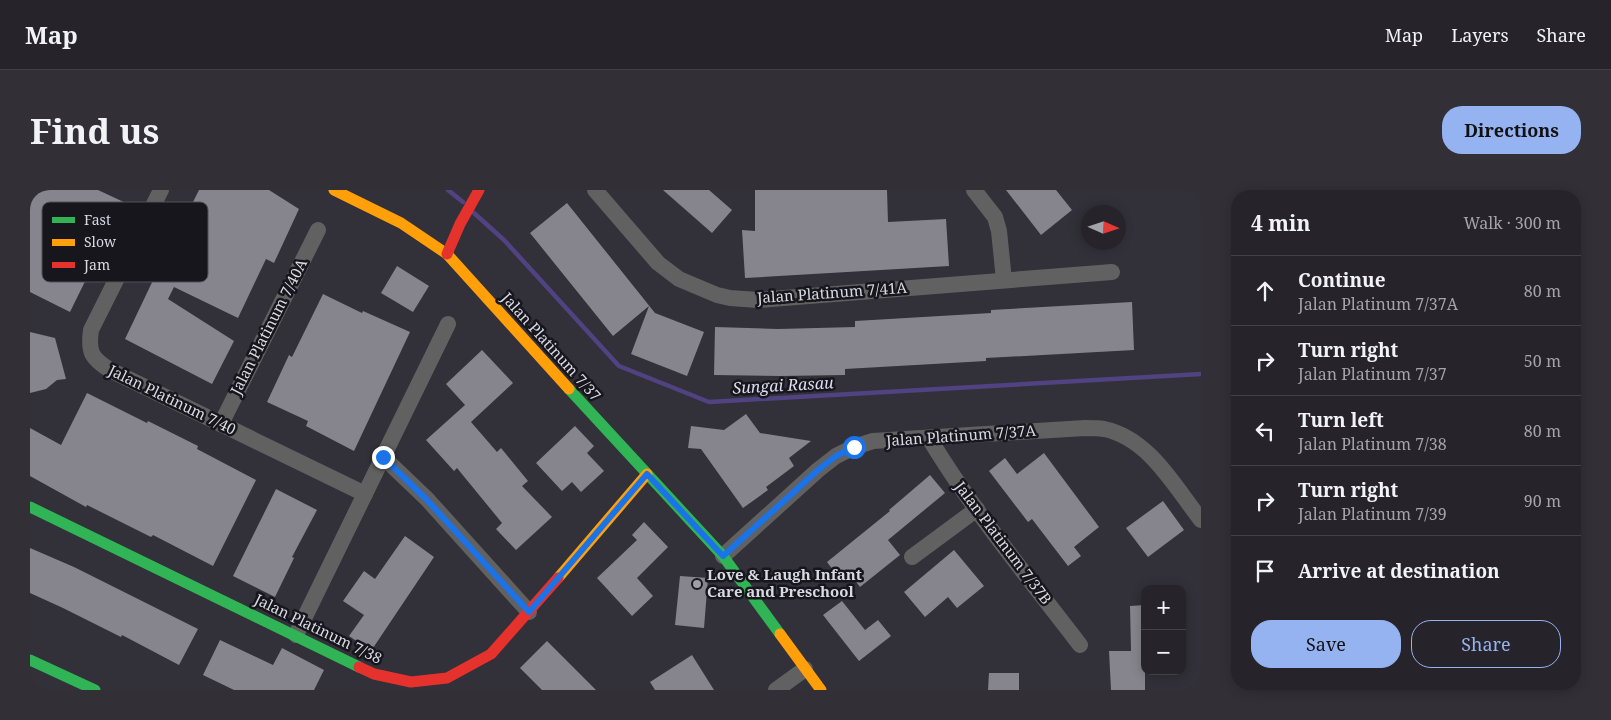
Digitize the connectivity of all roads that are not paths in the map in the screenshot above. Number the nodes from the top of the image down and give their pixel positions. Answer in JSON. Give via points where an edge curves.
{"nodes":[{"id":1,"x":161,"y":190,"type":"edge"},
{"id":2,"x":334,"y":190,"type":"edge"},
{"id":3,"x":478,"y":190,"type":"edge"},
{"id":4,"x":595,"y":190,"type":"edge"},
{"id":5,"x":974,"y":190,"type":"edge"},
{"id":6,"x":155,"y":202,"type":"edge"},
{"id":7,"x":318,"y":230,"type":"dead end"},
{"id":8,"x":447,"y":254,"type":"junction"},
{"id":9,"x":1112,"y":272,"type":"dead end"},
{"id":10,"x":1004,"y":280,"type":"junction"},
{"id":11,"x":115,"y":282,"type":"edge"},
{"id":12,"x":448,"y":324,"type":"dead end"},
{"id":13,"x":221,"y":424,"type":"junction"},
{"id":14,"x":929,"y":438,"type":"junction"},
{"id":15,"x":383,"y":457,"type":"junction"},
{"id":16,"x":647,"y":474,"type":"junction"},
{"id":17,"x":365,"y":494,"type":"junction"},
{"id":18,"x":30,"y":507,"type":"edge"},
{"id":19,"x":977,"y":509,"type":"junction"},
{"id":20,"x":1201,"y":520,"type":"edge"},
{"id":21,"x":723,"y":556,"type":"junction"},
{"id":22,"x":912,"y":557,"type":"dead end"},
{"id":23,"x":529,"y":612,"type":"junction"},
{"id":24,"x":296,"y":635,"type":"junction"},
{"id":25,"x":1080,"y":645,"type":"dead end"},
{"id":26,"x":30,"y":660,"type":"edge"},
{"id":27,"x":805,"y":668,"type":"junction"},
{"id":28,"x":94,"y":690,"type":"edge"},
{"id":29,"x":776,"y":690,"type":"edge"},
{"id":30,"x":821,"y":690,"type":"edge"}],
"edges":[{"from":1,"to":6,"type":"street","name":"Jalan Platinum 7/40"},
{"from":2,"to":8,"type":"street","name":"Jalan Platinum 7/37","via":[[402,223]]},
{"from":3,"to":8,"type":"street"},
{"from":4,"to":10,"type":"street","name":"Jalan Platinum 7/41A","via":[[658,263],[679,279],[730,298],[758,300]]},
{"from":5,"to":10,"type":"street","via":[[995,217]]},
{"from":7,"to":13,"type":"street","name":"Jalan Platinum 7/40A"},
{"from":8,"to":16,"type":"street","name":"Jalan Platinum 7/37"},
{"from":9,"to":10,"type":"street","name":"Jalan Platinum 7/41A"},
{"from":11,"to":13,"type":"street","name":"Jalan Platinum 7/40","via":[[91,330],[89,344],[96,362]]},
{"from":12,"to":15,"type":"street"},
{"from":13,"to":17,"type":"street","name":"Jalan Platinum 7/40"},
{"from":14,"to":19,"type":"street","name":"Jalan Platinum 7/37B"},
{"from":14,"to":20,"type":"street","name":"Jalan Platinum 7/37A","via":[[1104,429],[1139,445]]},
{"from":14,"to":21,"type":"street","name":"Jalan Platinum 7/37A","via":[[873,441],[836,456]]},
{"from":15,"to":17,"type":"street"},
{"from":15,"to":23,"type":"street","via":[[427,500]]},
{"from":16,"to":21,"type":"street","name":"Jalan Platinum 7/37"},
{"from":16,"to":23,"type":"street","name":"Jalan Platinum 7/38"},
{"from":17,"to":24,"type":"street"},
{"from":18,"to":24,"type":"street","name":"Jalan Platinum 7/38"},
{"from":19,"to":22,"type":"street"},
{"from":19,"to":25,"type":"street","name":"Jalan Platinum 7/37B"},
{"from":21,"to":27,"type":"street","name":"Jalan Platinum 7/37"},
{"from":23,"to":24,"type":"street","name":"Jalan Platinum 7/38","via":[[491,654],[447,678],[411,682],[374,674]]},
{"from":26,"to":28,"type":"street"},
{"from":27,"to":29,"type":"street"},
{"from":27,"to":30,"type":"street","name":"Jalan Platinum 7/37"}]}
